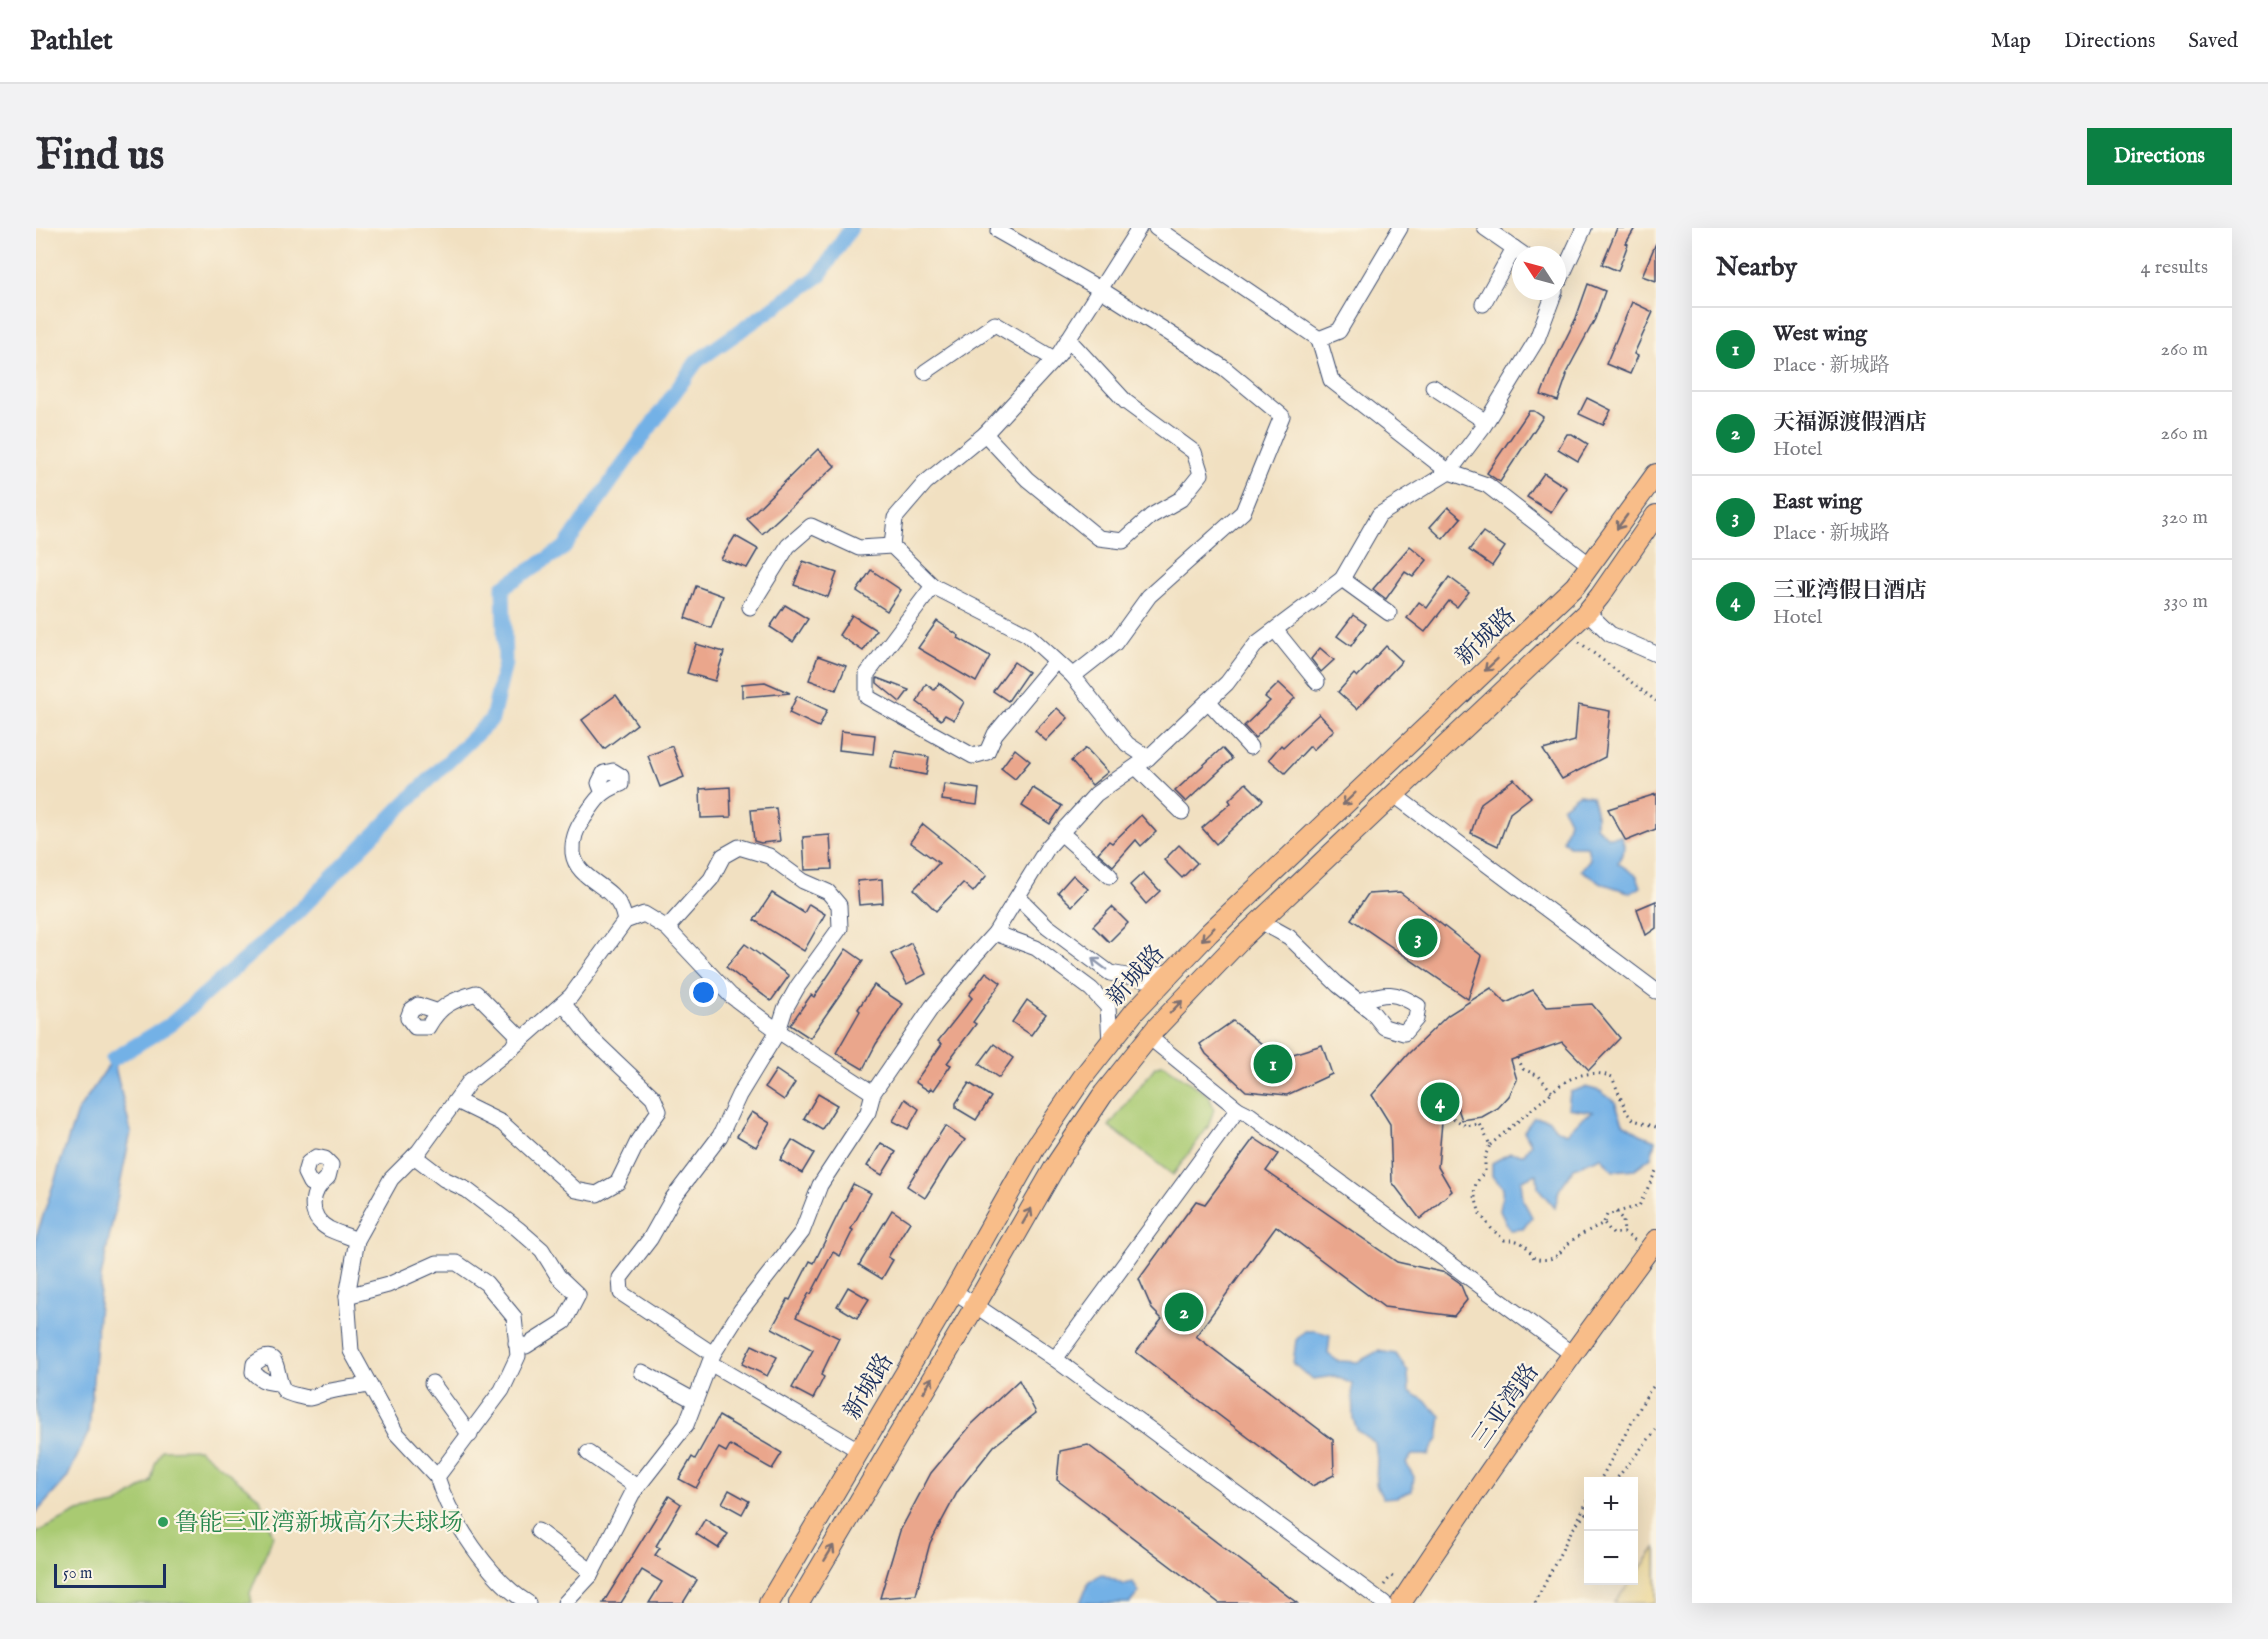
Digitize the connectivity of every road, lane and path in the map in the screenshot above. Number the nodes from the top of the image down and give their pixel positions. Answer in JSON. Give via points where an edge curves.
{"nodes":[{"id":1,"x":1139,"y":228,"type":"edge"},
{"id":2,"x":1156,"y":228,"type":"edge"},
{"id":3,"x":1400,"y":228,"type":"edge"},
{"id":4,"x":1485,"y":228,"type":"edge"},
{"id":5,"x":1584,"y":228,"type":"edge"},
{"id":6,"x":998,"y":231,"type":"dead end"},
{"id":7,"x":1512,"y":246,"type":"edge"},
{"id":8,"x":1512,"y":261,"type":"edge"},
{"id":9,"x":1566,"y":265,"type":"edge"},
{"id":10,"x":1100,"y":289,"type":"junction"},
{"id":11,"x":1551,"y":300,"type":"edge"},
{"id":12,"x":1483,"y":304,"type":"dead end"},
{"id":13,"x":1068,"y":339,"type":"junction"},
{"id":14,"x":1319,"y":339,"type":"junction"},
{"id":15,"x":1054,"y":359,"type":"junction"},
{"id":16,"x":926,"y":372,"type":"dead end"},
{"id":17,"x":1433,"y":387,"type":"dead end"},
{"id":18,"x":1486,"y":422,"type":"junction"},
{"id":19,"x":985,"y":434,"type":"junction"},
{"id":20,"x":1449,"y":472,"type":"junction"},
{"id":21,"x":1656,"y":474,"type":"edge"},
{"id":22,"x":1656,"y":515,"type":"edge"},
{"id":23,"x":892,"y":546,"type":"junction"},
{"id":24,"x":1590,"y":565,"type":"junction"},
{"id":25,"x":1342,"y":579,"type":"junction"},
{"id":26,"x":933,"y":586,"type":"junction"},
{"id":27,"x":750,"y":607,"type":"dead end"},
{"id":28,"x":1587,"y":612,"type":"junction"},
{"id":29,"x":1389,"y":613,"type":"dead end"},
{"id":30,"x":1275,"y":630,"type":"junction"},
{"id":31,"x":1565,"y":632,"type":"junction"},
{"id":32,"x":1656,"y":654,"type":"edge"},
{"id":33,"x":1056,"y":661,"type":"junction"},
{"id":34,"x":1073,"y":676,"type":"junction"},
{"id":35,"x":1317,"y":682,"type":"dead end"},
{"id":36,"x":1208,"y":701,"type":"junction"},
{"id":37,"x":1656,"y":701,"type":"edge"},
{"id":38,"x":1250,"y":747,"type":"dead end"},
{"id":39,"x":1142,"y":762,"type":"junction"},
{"id":40,"x":603,"y":793,"type":"dead end"},
{"id":41,"x":1393,"y":794,"type":"junction"},
{"id":42,"x":1182,"y":812,"type":"dead end"},
{"id":43,"x":1061,"y":832,"type":"junction"},
{"id":44,"x":1110,"y":876,"type":"dead end"},
{"id":45,"x":1018,"y":897,"type":"junction"},
{"id":46,"x":626,"y":921,"type":"junction"},
{"id":47,"x":1260,"y":921,"type":"junction"},
{"id":48,"x":667,"y":927,"type":"junction"},
{"id":49,"x":995,"y":933,"type":"junction"},
{"id":50,"x":1174,"y":970,"type":"junction"},
{"id":51,"x":1656,"y":991,"type":"edge"},
{"id":52,"x":1358,"y":1001,"type":"dead end"},
{"id":53,"x":563,"y":1003,"type":"junction"},
{"id":54,"x":436,"y":1011,"type":"dead end"},
{"id":55,"x":778,"y":1030,"type":"junction"},
{"id":56,"x":1149,"y":1037,"type":"junction"},
{"id":57,"x":1110,"y":1042,"type":"junction"},
{"id":58,"x":513,"y":1047,"type":"junction"},
{"id":59,"x":1518,"y":1058,"type":"dead end"},
{"id":60,"x":1552,"y":1092,"type":"junction"},
{"id":61,"x":873,"y":1093,"type":"junction"},
{"id":62,"x":457,"y":1101,"type":"junction"},
{"id":63,"x":1238,"y":1109,"type":"junction"},
{"id":64,"x":1448,"y":1115,"type":"dead end"},
{"id":65,"x":1656,"y":1127,"type":"edge"},
{"id":66,"x":1491,"y":1145,"type":"junction"},
{"id":67,"x":414,"y":1156,"type":"junction"},
{"id":68,"x":1656,"y":1171,"type":"edge"},
{"id":69,"x":318,"y":1185,"type":"dead end"},
{"id":70,"x":1616,"y":1212,"type":"junction"},
{"id":71,"x":1604,"y":1223,"type":"junction"},
{"id":72,"x":1624,"y":1233,"type":"junction"},
{"id":73,"x":357,"y":1240,"type":"junction"},
{"id":74,"x":1652,"y":1245,"type":"edge"},
{"id":75,"x":954,"y":1291,"type":"junction"},
{"id":76,"x":348,"y":1296,"type":"junction"},
{"id":77,"x":975,"y":1306,"type":"junction"},
{"id":78,"x":516,"y":1343,"type":"junction"},
{"id":79,"x":1572,"y":1354,"type":"junction"},
{"id":80,"x":712,"y":1359,"type":"junction"},
{"id":81,"x":1055,"y":1359,"type":"junction"},
{"id":82,"x":642,"y":1372,"type":"dead end"},
{"id":83,"x":279,"y":1383,"type":"dead end"},
{"id":84,"x":432,"y":1383,"type":"dead end"},
{"id":85,"x":1656,"y":1383,"type":"edge"},
{"id":86,"x":369,"y":1385,"type":"junction"},
{"id":87,"x":695,"y":1401,"type":"junction"},
{"id":88,"x":1656,"y":1430,"type":"edge"},
{"id":89,"x":471,"y":1435,"type":"junction"},
{"id":90,"x":860,"y":1451,"type":"junction"},
{"id":91,"x":588,"y":1453,"type":"dead end"},
{"id":92,"x":437,"y":1477,"type":"junction"},
{"id":93,"x":1602,"y":1477,"type":"edge"},
{"id":94,"x":1618,"y":1477,"type":"edge"},
{"id":95,"x":637,"y":1487,"type":"junction"},
{"id":96,"x":1584,"y":1508,"type":"edge"},
{"id":97,"x":1584,"y":1516,"type":"edge"},
{"id":98,"x":1572,"y":1530,"type":"junction"},
{"id":99,"x":538,"y":1531,"type":"dead end"},
{"id":100,"x":590,"y":1576,"type":"junction"},
{"id":101,"x":528,"y":1603,"type":"edge"},
{"id":102,"x":565,"y":1603,"type":"edge"},
{"id":103,"x":769,"y":1603,"type":"edge"},
{"id":104,"x":799,"y":1603,"type":"edge"},
{"id":105,"x":1384,"y":1603,"type":"edge"},
{"id":106,"x":1401,"y":1603,"type":"edge"},
{"id":107,"x":1535,"y":1603,"type":"edge"}],
"edges":[{"from":1,"to":10,"type":"street"},
{"from":2,"to":14,"type":"street"},
{"from":3,"to":14,"type":"street","via":[[1339,331]]},
{"from":4,"to":7,"type":"street"},
{"from":5,"to":9,"type":"street"},
{"from":6,"to":10,"type":"street"},
{"from":8,"to":12,"type":"street"},
{"from":10,"to":13,"type":"street"},
{"from":10,"to":34,"type":"street","via":[[1224,368],[1282,416],[1243,512],[1149,596],[1115,643]]},
{"from":11,"to":18,"type":"street","via":[[1537,339]]},
{"from":13,"to":15,"type":"street"},
{"from":13,"to":19,"type":"street","via":[[1126,402],[1194,452],[1201,474],[1181,499],[1151,516],[1123,541],[1099,538],[1027,479]]},
{"from":14,"to":20,"type":"street","via":[[1331,380]]},
{"from":15,"to":16,"type":"street","via":[[995,324]]},
{"from":15,"to":19,"type":"street"},
{"from":17,"to":18,"type":"street"},
{"from":18,"to":20,"type":"street"},
{"from":19,"to":23,"type":"street","via":[[925,483],[895,518]]},
{"from":20,"to":24,"type":"street","via":[[1488,485]]},
{"from":20,"to":25,"type":"street","via":[[1379,515]]},
{"from":21,"to":24,"type":"main road","name":"新城路","one_way":true},
{"from":22,"to":28,"type":"main road"},
{"from":23,"to":26,"type":"street"},
{"from":23,"to":27,"type":"street","via":[[859,548],[811,526],[789,546]]},
{"from":24,"to":50,"type":"main road","name":"新城路","one_way":true,"via":[[1575,586]]},
{"from":25,"to":29,"type":"street"},
{"from":25,"to":30,"type":"street"},
{"from":26,"to":33,"type":"street","via":[[1027,634]]},
{"from":26,"to":33,"type":"street","via":[[867,674],[867,697],[973,756],[987,752],[995,734]]},
{"from":28,"to":31,"type":"main road"},
{"from":28,"to":32,"type":"street","via":[[1610,634]]},
{"from":30,"to":35,"type":"street"},
{"from":30,"to":36,"type":"street","via":[[1257,643]]},
{"from":31,"to":37,"type":"path"},
{"from":31,"to":41,"type":"main road"},
{"from":33,"to":34,"type":"street"},
{"from":34,"to":39,"type":"street"},
{"from":36,"to":38,"type":"street"},
{"from":36,"to":39,"type":"street"},
{"from":39,"to":42,"type":"street"},
{"from":39,"to":43,"type":"street","via":[[1096,794]]},
{"from":40,"to":46,"type":"street","via":[[572,840],[574,861],[621,906]]},
{"from":41,"to":47,"type":"main road"},
{"from":41,"to":51,"type":"street"},
{"from":43,"to":44,"type":"street"},
{"from":43,"to":45,"type":"street"},
{"from":45,"to":49,"type":"street"},
{"from":50,"to":45,"type":"street","one_way":true,"via":[[1143,979],[1110,973],[1047,926]]},
{"from":46,"to":48,"type":"street","via":[[644,914]]},
{"from":46,"to":53,"type":"street"},
{"from":47,"to":52,"type":"street","via":[[1289,937]]},
{"from":56,"to":47,"type":"main road","one_way":true},
{"from":48,"to":55,"type":"street","via":[[730,995]]},
{"from":48,"to":55,"type":"street","via":[[711,879],[723,856],[739,847],[769,856],[803,881],[828,892],[839,905],[840,928],[798,986]]},
{"from":49,"to":57,"type":"street","via":[[1036,948],[1091,989],[1108,1007]]},
{"from":49,"to":61,"type":"street","via":[[932,1007]]},
{"from":50,"to":57,"type":"main road","name":"新城路"},
{"from":53,"to":58,"type":"street"},
{"from":53,"to":62,"type":"street","via":[[589,1036],[653,1097],[659,1111],[639,1139],[618,1182],[597,1194],[576,1190],[502,1124]]},
{"from":54,"to":58,"type":"street","via":[[476,993],[518,1035]]},
{"from":55,"to":61,"type":"street"},
{"from":55,"to":80,"type":"street","via":[[739,1095],[720,1136],[620,1278],[621,1293]]},
{"from":56,"to":63,"type":"street"},
{"from":77,"to":56,"type":"main road","one_way":true,"via":[[1057,1163],[1104,1093]]},
{"from":57,"to":75,"type":"main road","name":"新城路","via":[[1036,1146]]},
{"from":58,"to":62,"type":"street","via":[[470,1081]]},
{"from":59,"to":60,"type":"path","via":[[1523,1069],[1539,1076]]},
{"from":60,"to":65,"type":"path","via":[[1577,1076],[1600,1072],[1612,1077],[1627,1113],[1634,1120]]},
{"from":60,"to":66,"type":"path"},
{"from":61,"to":80,"type":"street","via":[[868,1112],[820,1185],[802,1232],[741,1310]]},
{"from":62,"to":67,"type":"street"},
{"from":63,"to":79,"type":"street"},
{"from":63,"to":81,"type":"street"},
{"from":64,"to":66,"type":"path","via":[[1466,1126],[1480,1124]]},
{"from":66,"to":71,"type":"path","via":[[1485,1156],[1485,1171],[1474,1193],[1480,1214],[1504,1240],[1516,1240],[1526,1245],[1533,1258],[1544,1260],[1559,1255],[1572,1241]]},
{"from":67,"to":73,"type":"street","via":[[391,1179]]},
{"from":67,"to":78,"type":"street","via":[[519,1229],[542,1250],[558,1276],[578,1295],[564,1322],[526,1346]]},
{"from":68,"to":70,"type":"path","via":[[1639,1206]]},
{"from":69,"to":73,"type":"street","via":[[313,1195],[314,1213],[327,1228]]},
{"from":70,"to":71,"type":"path","via":[[1607,1215]]},
{"from":70,"to":72,"type":"path","via":[[1623,1220]]},
{"from":71,"to":72,"type":"path","via":[[1613,1234]]},
{"from":72,"to":74,"type":"path"},
{"from":73,"to":76,"type":"street"},
{"from":74,"to":79,"type":"main road","name":"三亚湾路"},
{"from":75,"to":77,"type":"street"},
{"from":75,"to":90,"type":"main road","name":"新城路"},
{"from":76,"to":78,"type":"street","via":[[388,1285],[437,1263],[457,1263],[486,1283],[514,1317]]},
{"from":76,"to":86,"type":"street","via":[[351,1352]]},
{"from":77,"to":81,"type":"street"},
{"from":104,"to":77,"type":"main road","one_way":true},
{"from":78,"to":89,"type":"street","via":[[518,1356],[502,1390]]},
{"from":79,"to":106,"type":"main road","name":"三亚湾路"},
{"from":80,"to":87,"type":"street"},
{"from":80,"to":90,"type":"street"},
{"from":81,"to":105,"type":"street"},
{"from":82,"to":87,"type":"street"},
{"from":83,"to":86,"type":"street","via":[[286,1392],[308,1398]]},
{"from":84,"to":89,"type":"street"},
{"from":85,"to":93,"type":"path"},
{"from":86,"to":92,"type":"street","via":[[396,1432]]},
{"from":87,"to":95,"type":"street","via":[[686,1425]]},
{"from":88,"to":94,"type":"path"},
{"from":89,"to":92,"type":"street"},
{"from":90,"to":103,"type":"main road","name":"新城路"},
{"from":91,"to":95,"type":"street"},
{"from":92,"to":101,"type":"street","via":[[443,1496],[470,1544],[516,1596]]},
{"from":95,"to":100,"type":"street"},
{"from":96,"to":98,"type":"path"},
{"from":97,"to":98,"type":"path"},
{"from":98,"to":107,"type":"path"},
{"from":99,"to":100,"type":"street","via":[[587,1568]]},
{"from":100,"to":102,"type":"street"}]}
